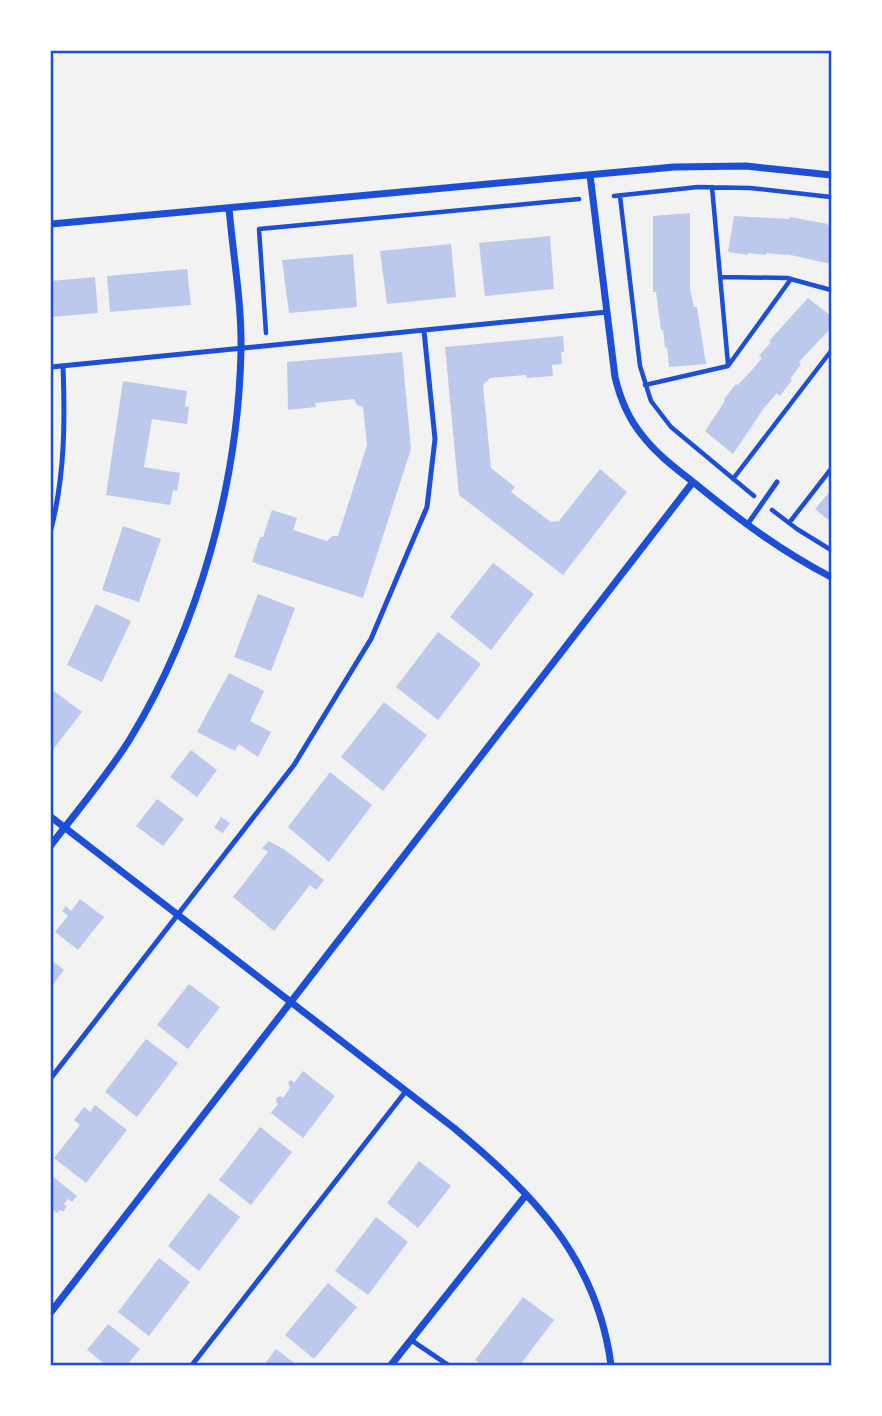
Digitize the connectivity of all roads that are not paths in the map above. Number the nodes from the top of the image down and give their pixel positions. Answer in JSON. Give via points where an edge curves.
{"nodes":[{"id":1,"x":590,"y":175,"type":"junction"},
{"id":2,"x":831,"y":175,"type":"edge"},
{"id":3,"x":229,"y":208,"type":"junction"},
{"id":4,"x":51,"y":225,"type":"edge"},
{"id":5,"x":607,"y":312,"type":"junction"},
{"id":6,"x":424,"y":331,"type":"junction"},
{"id":7,"x":241,"y":350,"type":"junction"},
{"id":8,"x":63,"y":366,"type":"junction"},
{"id":9,"x":51,"y":367,"type":"edge"},
{"id":10,"x":693,"y":482,"type":"junction"},
{"id":11,"x":777,"y":482,"type":"dead end"},
{"id":12,"x":747,"y":525,"type":"junction"},
{"id":13,"x":51,"y":529,"type":"edge"},
{"id":14,"x":831,"y":577,"type":"edge"},
{"id":15,"x":51,"y":817,"type":"edge"},
{"id":16,"x":65,"y":827,"type":"junction"},
{"id":17,"x":51,"y":845,"type":"edge"},
{"id":18,"x":177,"y":915,"type":"junction"},
{"id":19,"x":291,"y":1003,"type":"junction"},
{"id":20,"x":51,"y":1078,"type":"edge"},
{"id":21,"x":406,"y":1091,"type":"junction"},
{"id":22,"x":526,"y":1195,"type":"junction"},
{"id":23,"x":51,"y":1312,"type":"edge"},
{"id":24,"x":411,"y":1340,"type":"junction"},
{"id":25,"x":192,"y":1365,"type":"edge"},
{"id":26,"x":391,"y":1365,"type":"edge"},
{"id":27,"x":448,"y":1365,"type":"edge"},
{"id":28,"x":611,"y":1365,"type":"edge"}],
"edges":[{"from":1,"to":2,"type":"street","via":[[722,166]]},
{"from":1,"to":3,"type":"street"},
{"from":1,"to":5,"type":"street"},
{"from":3,"to":4,"type":"street"},
{"from":3,"to":7,"type":"street"},
{"from":5,"to":6,"type":"lane"},
{"from":5,"to":10,"type":"street","via":[[615,377],[628,414],[650,446]]},
{"from":6,"to":7,"type":"lane"},
{"from":6,"to":18,"type":"lane","via":[[435,439],[422,519],[371,639],[295,765]]},
{"from":7,"to":8,"type":"lane"},
{"from":7,"to":16,"type":"street","via":[[223,499],[186,627],[128,741]]},
{"from":8,"to":9,"type":"lane"},
{"from":8,"to":13,"type":"lane","via":[[60,496]]},
{"from":10,"to":12,"type":"street"},
{"from":10,"to":19,"type":"street"},
{"from":11,"to":12,"type":"lane"},
{"from":12,"to":14,"type":"street"},
{"from":15,"to":16,"type":"street"},
{"from":16,"to":17,"type":"street"},
{"from":16,"to":18,"type":"street"},
{"from":18,"to":19,"type":"street"},
{"from":18,"to":20,"type":"lane"},
{"from":19,"to":21,"type":"street"},
{"from":19,"to":23,"type":"street"},
{"from":21,"to":22,"type":"street","via":[[474,1145]]},
{"from":21,"to":25,"type":"lane"},
{"from":22,"to":24,"type":"street"},
{"from":22,"to":28,"type":"street","via":[[561,1234],[580,1264],[603,1326]]},
{"from":24,"to":26,"type":"street"},
{"from":24,"to":27,"type":"lane"}]}
